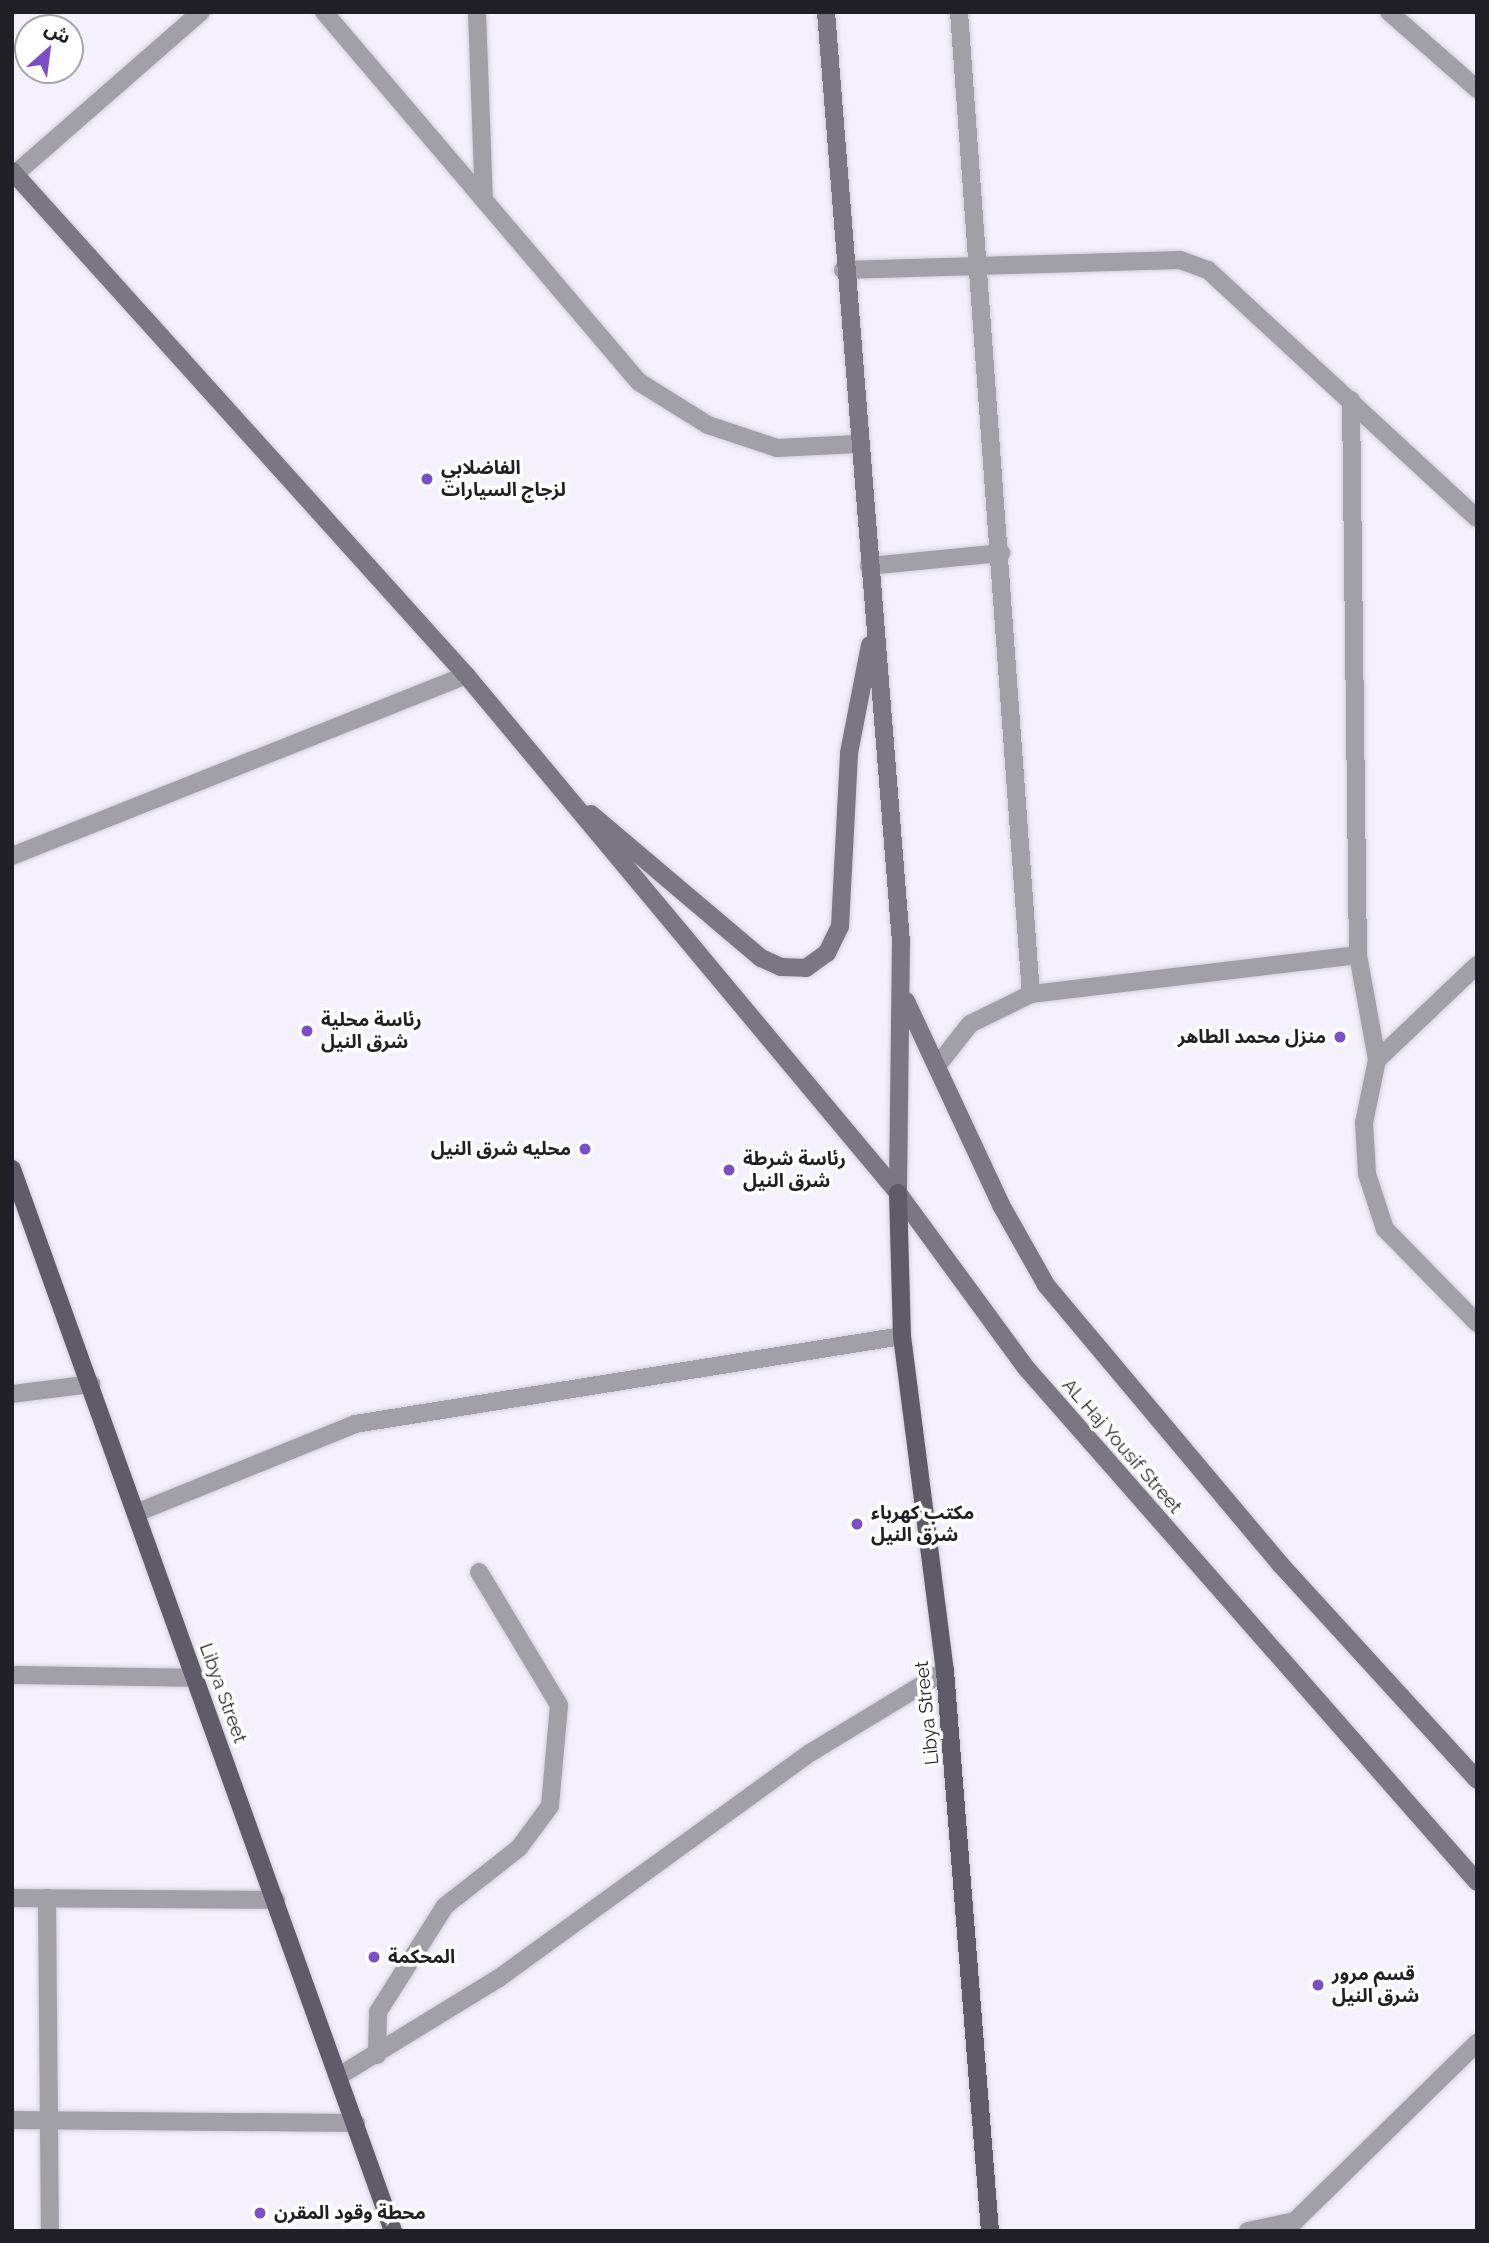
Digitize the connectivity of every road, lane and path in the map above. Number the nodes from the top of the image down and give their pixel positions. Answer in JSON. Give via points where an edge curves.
{"nodes":[{"id":1,"x":201,"y":12,"type":"edge"},
{"id":2,"x":324,"y":12,"type":"edge"},
{"id":3,"x":477,"y":12,"type":"edge"},
{"id":4,"x":826,"y":12,"type":"edge"},
{"id":5,"x":959,"y":12,"type":"edge"},
{"id":6,"x":1389,"y":12,"type":"edge"},
{"id":7,"x":1477,"y":89,"type":"edge"},
{"id":8,"x":13,"y":172,"type":"edge"},
{"id":9,"x":484,"y":200,"type":"junction"},
{"id":10,"x":974,"y":262,"type":"junction"},
{"id":11,"x":843,"y":270,"type":"junction"},
{"id":12,"x":1351,"y":400,"type":"junction"},
{"id":13,"x":856,"y":444,"type":"junction"},
{"id":14,"x":1477,"y":518,"type":"edge"},
{"id":15,"x":1001,"y":553,"type":"junction"},
{"id":16,"x":869,"y":566,"type":"junction"},
{"id":17,"x":874,"y":624,"type":"junction"},
{"id":18,"x":466,"y":675,"type":"junction"},
{"id":19,"x":558,"y":787,"type":"junction"},
{"id":20,"x":12,"y":856,"type":"edge"},
{"id":21,"x":1358,"y":955,"type":"junction"},
{"id":22,"x":1477,"y":965,"type":"edge"},
{"id":23,"x":1031,"y":994,"type":"junction"},
{"id":24,"x":904,"y":996,"type":"junction"},
{"id":25,"x":1377,"y":1060,"type":"junction"},
{"id":26,"x":937,"y":1066,"type":"junction"},
{"id":27,"x":12,"y":1169,"type":"edge"},
{"id":28,"x":898,"y":1193,"type":"junction"},
{"id":29,"x":1477,"y":1323,"type":"edge"},
{"id":30,"x":902,"y":1336,"type":"junction"},
{"id":31,"x":92,"y":1384,"type":"junction"},
{"id":32,"x":12,"y":1394,"type":"edge"},
{"id":33,"x":136,"y":1513,"type":"junction"},
{"id":34,"x":479,"y":1572,"type":"dead end"},
{"id":35,"x":945,"y":1671,"type":"junction"},
{"id":36,"x":12,"y":1675,"type":"edge"},
{"id":37,"x":195,"y":1678,"type":"junction"},
{"id":38,"x":1477,"y":1780,"type":"edge"},
{"id":39,"x":1477,"y":1882,"type":"edge"},
{"id":40,"x":12,"y":1898,"type":"edge"},
{"id":41,"x":47,"y":1898,"type":"junction"},
{"id":42,"x":276,"y":1900,"type":"junction"},
{"id":43,"x":1477,"y":2043,"type":"edge"},
{"id":44,"x":377,"y":2054,"type":"junction"},
{"id":45,"x":339,"y":2076,"type":"junction"},
{"id":46,"x":12,"y":2120,"type":"edge"},
{"id":47,"x":44,"y":2120,"type":"junction"},
{"id":48,"x":356,"y":2123,"type":"junction"},
{"id":49,"x":1299,"y":2226,"type":"edge"},
{"id":50,"x":50,"y":2231,"type":"edge"},
{"id":51,"x":393,"y":2231,"type":"edge"},
{"id":52,"x":990,"y":2231,"type":"edge"},
{"id":53,"x":1248,"y":2231,"type":"edge"}],
"edges":[{"from":1,"to":8,"type":"street"},
{"from":2,"to":9,"type":"street"},
{"from":3,"to":9,"type":"street"},
{"from":4,"to":11,"type":"main road"},
{"from":5,"to":10,"type":"street"},
{"from":6,"to":7,"type":"street"},
{"from":8,"to":18,"type":"main road"},
{"from":9,"to":13,"type":"street","via":[[639,382],[708,425],[776,448]]},
{"from":10,"to":11,"type":"street"},
{"from":10,"to":12,"type":"street","via":[[1180,260],[1208,270]]},
{"from":10,"to":15,"type":"street"},
{"from":11,"to":13,"type":"main road"},
{"from":12,"to":14,"type":"street"},
{"from":12,"to":21,"type":"street"},
{"from":13,"to":16,"type":"main road"},
{"from":15,"to":16,"type":"street"},
{"from":15,"to":23,"type":"street"},
{"from":16,"to":17,"type":"main road"},
{"from":17,"to":19,"type":"main road","via":[[849,753],[840,926],[827,953],[806,968],[761,958]]},
{"from":17,"to":24,"type":"main road"},
{"from":18,"to":19,"type":"main road"},
{"from":18,"to":20,"type":"street"},
{"from":19,"to":28,"type":"main road","name":"AL Haj Yousif Street","via":[[751,1025]]},
{"from":21,"to":23,"type":"street"},
{"from":21,"to":25,"type":"street"},
{"from":22,"to":25,"type":"street"},
{"from":23,"to":26,"type":"street","via":[[970,1024]]},
{"from":24,"to":26,"type":"main road"},
{"from":24,"to":28,"type":"main road"},
{"from":25,"to":29,"type":"street","via":[[1364,1123],[1367,1174],[1385,1229]]},
{"from":26,"to":38,"type":"main road","via":[[1001,1205],[1081,1331]]},
{"from":27,"to":31,"type":"main road","name":"Libya Street"},
{"from":28,"to":30,"type":"main road","name":"Libya Street"},
{"from":28,"to":39,"type":"main road","name":"AL Haj Yousif Street","via":[[1027,1369]]},
{"from":30,"to":33,"type":"street","via":[[355,1424]]},
{"from":30,"to":35,"type":"main road","name":"Libya Street"},
{"from":31,"to":32,"type":"street"},
{"from":31,"to":33,"type":"main road","name":"Libya Street"},
{"from":33,"to":37,"type":"main road","name":"Libya Street"},
{"from":34,"to":44,"type":"street","via":[[559,1705],[550,1806],[519,1848],[445,1906],[378,2012]]},
{"from":35,"to":44,"type":"street","via":[[810,1753],[499,1979]]},
{"from":35,"to":52,"type":"main road","name":"Libya Street"},
{"from":36,"to":37,"type":"street"},
{"from":37,"to":42,"type":"main road","name":"Libya Street"},
{"from":40,"to":41,"type":"street"},
{"from":41,"to":42,"type":"street"},
{"from":41,"to":47,"type":"street"},
{"from":42,"to":45,"type":"main road","name":"Libya Street"},
{"from":43,"to":49,"type":"street"},
{"from":44,"to":45,"type":"street"},
{"from":45,"to":48,"type":"main road","name":"Libya Street"},
{"from":46,"to":47,"type":"street"},
{"from":47,"to":48,"type":"street"},
{"from":47,"to":50,"type":"street"},
{"from":48,"to":51,"type":"main road","name":"Libya Street"},
{"from":49,"to":53,"type":"street"}]}
